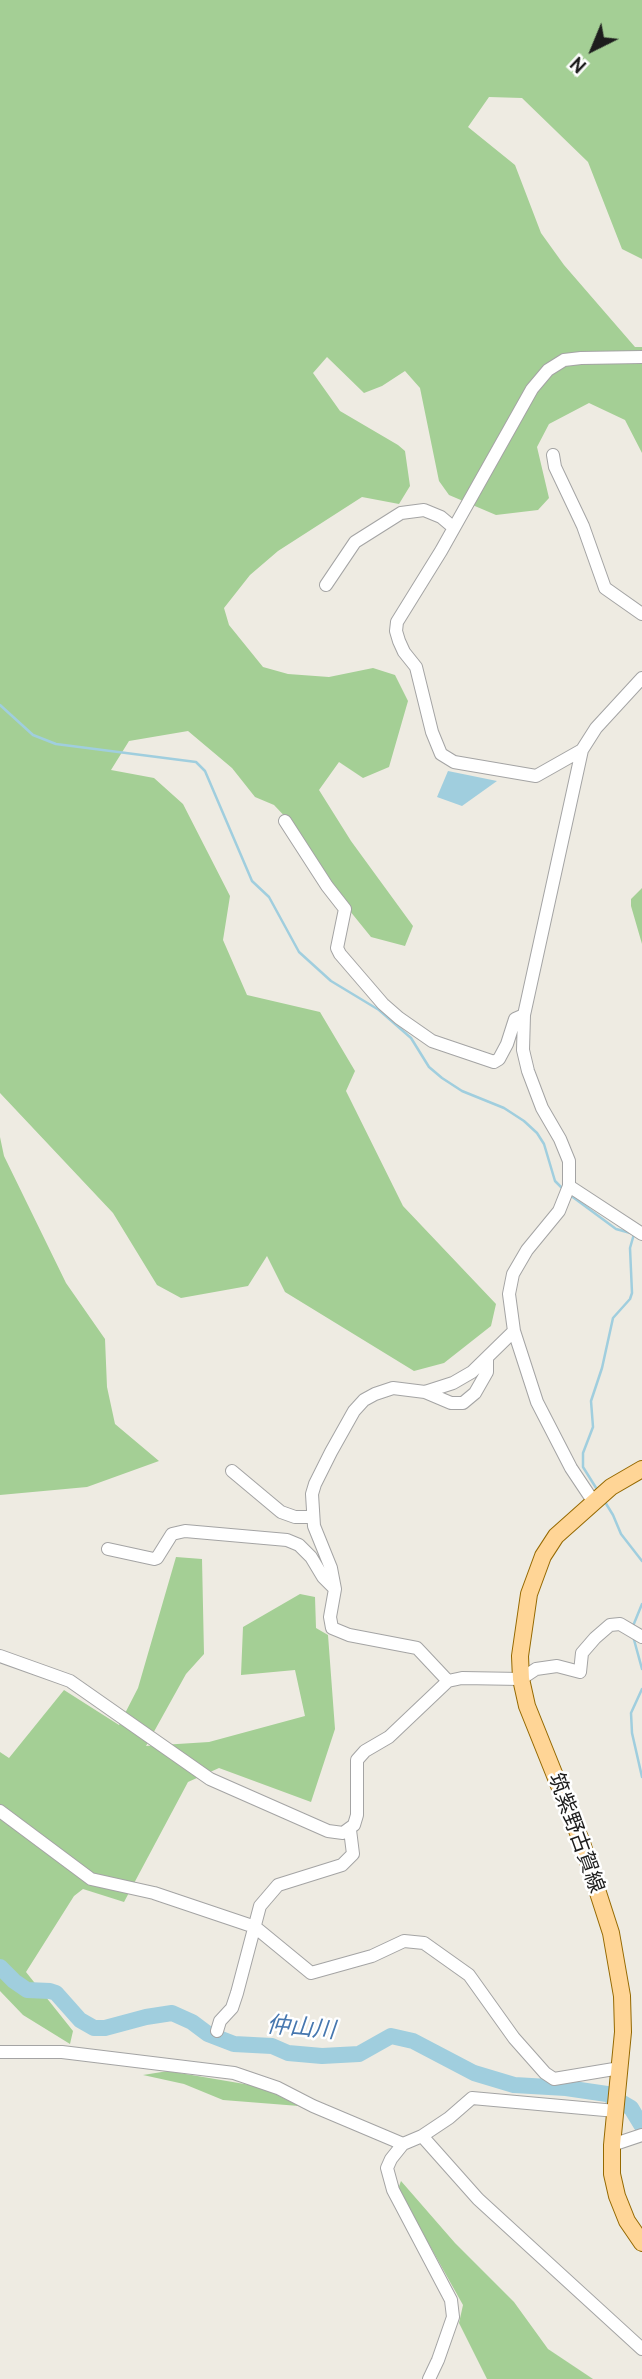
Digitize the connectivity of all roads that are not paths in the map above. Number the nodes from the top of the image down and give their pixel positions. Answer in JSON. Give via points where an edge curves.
{"nodes":[{"id":1,"x":642,"y":357,"type":"edge"},
{"id":2,"x":553,"y":455,"type":"dead end"},
{"id":3,"x":454,"y":528,"type":"junction"},
{"id":4,"x":326,"y":585,"type":"dead end"},
{"id":5,"x":642,"y":614,"type":"edge"},
{"id":6,"x":642,"y":678,"type":"edge"},
{"id":7,"x":582,"y":750,"type":"junction"},
{"id":8,"x":285,"y":821,"type":"dead end"},
{"id":9,"x":524,"y":1015,"type":"junction"},
{"id":10,"x":569,"y":1186,"type":"junction"},
{"id":11,"x":642,"y":1234,"type":"edge"},
{"id":12,"x":514,"y":1331,"type":"junction"},
{"id":13,"x":487,"y":1358,"type":"junction"},
{"id":14,"x":425,"y":1392,"type":"junction"},
{"id":15,"x":642,"y":1469,"type":"edge"},
{"id":16,"x":232,"y":1471,"type":"dead end"},
{"id":17,"x":593,"y":1501,"type":"junction"},
{"id":18,"x":313,"y":1517,"type":"junction"},
{"id":19,"x":108,"y":1549,"type":"dead end"},
{"id":20,"x":335,"y":1589,"type":"junction"},
{"id":21,"x":642,"y":1637,"type":"edge"},
{"id":22,"x":0,"y":1656,"type":"edge"},
{"id":23,"x":521,"y":1679,"type":"junction"},
{"id":24,"x":448,"y":1681,"type":"junction"},
{"id":25,"x":0,"y":1811,"type":"edge"},
{"id":26,"x":350,"y":1830,"type":"junction"},
{"id":27,"x":255,"y":1927,"type":"junction"},
{"id":28,"x":217,"y":2031,"type":"dead end"},
{"id":29,"x":0,"y":2052,"type":"edge"},
{"id":30,"x":620,"y":2072,"type":"junction"},
{"id":31,"x":616,"y":2106,"type":"junction"},
{"id":32,"x":422,"y":2136,"type":"junction"},
{"id":33,"x":637,"y":2137,"type":"edge"},
{"id":34,"x":403,"y":2144,"type":"junction"},
{"id":35,"x":612,"y":2145,"type":"junction"},
{"id":36,"x":642,"y":2243,"type":"edge"},
{"id":37,"x":642,"y":2349,"type":"edge"},
{"id":38,"x":429,"y":2379,"type":"edge"}],
"edges":[{"from":1,"to":3,"type":"street","via":[[564,360],[548,370],[532,389]]},
{"from":2,"to":5,"type":"street","via":[[605,588]]},
{"from":3,"to":4,"type":"street","via":[[424,510],[401,513],[355,542]]},
{"from":3,"to":7,"type":"street","via":[[397,622],[396,631],[416,667],[436,746],[454,762],[536,776]]},
{"from":6,"to":7,"type":"street","via":[[596,727]]},
{"from":7,"to":9,"type":"street"},
{"from":8,"to":9,"type":"street","via":[[345,909],[337,947],[340,954],[399,1018],[432,1041],[494,1062],[507,1044],[515,1019]]},
{"from":9,"to":10,"type":"street","via":[[528,1071],[569,1161]]},
{"from":10,"to":11,"type":"street"},
{"from":10,"to":12,"type":"street","via":[[559,1211],[513,1274],[509,1294]]},
{"from":12,"to":13,"type":"street"},
{"from":12,"to":17,"type":"street","via":[[537,1402]]},
{"from":13,"to":14,"type":"street","via":[[453,1383]]},
{"from":13,"to":14,"type":"street","via":[[487,1371],[475,1393],[463,1403]]},
{"from":14,"to":18,"type":"street","via":[[385,1390],[354,1410],[314,1484]]},
{"from":15,"to":17,"type":"main road","name":"筑紫野古賀線"},
{"from":16,"to":18,"type":"street","via":[[281,1513]]},
{"from":17,"to":23,"type":"main road","name":"筑紫野古賀線","via":[[556,1536],[543,1556],[528,1594]]},
{"from":18,"to":20,"type":"street"},
{"from":19,"to":20,"type":"street","via":[[154,1559],[172,1534],[185,1531],[287,1540],[311,1557]]},
{"from":20,"to":24,"type":"street","via":[[332,1628],[349,1636],[417,1648]]},
{"from":21,"to":23,"type":"street","via":[[620,1623],[610,1625],[582,1653],[580,1672],[557,1666],[536,1669]]},
{"from":22,"to":26,"type":"street","via":[[70,1681],[210,1779],[328,1831]]},
{"from":23,"to":24,"type":"street"},
{"from":23,"to":30,"type":"main road","name":"筑紫野古賀線","via":[[611,1933],[622,1996]]},
{"from":24,"to":26,"type":"street","via":[[358,1760],[357,1815]]},
{"from":25,"to":27,"type":"street","via":[[91,1878],[154,1893]]},
{"from":26,"to":27,"type":"street","via":[[353,1854],[342,1865],[278,1885],[260,1906]]},
{"from":27,"to":28,"type":"street","via":[[232,2008]]},
{"from":27,"to":30,"type":"street","via":[[311,1973],[372,1956],[404,1941],[424,1942],[469,1975],[514,2038],[554,2079]]},
{"from":29,"to":34,"type":"street","via":[[62,2052],[234,2073]]},
{"from":30,"to":31,"type":"main road","name":"筑紫野古賀線"},
{"from":31,"to":32,"type":"street","via":[[472,2098]]},
{"from":31,"to":35,"type":"main road","name":"筑紫野古賀線"},
{"from":32,"to":34,"type":"street"},
{"from":32,"to":37,"type":"street","via":[[478,2199]]},
{"from":33,"to":35,"type":"street"},
{"from":34,"to":38,"type":"street","via":[[387,2168],[388,2176],[451,2300],[453,2317]]},
{"from":35,"to":36,"type":"main road","name":"筑紫野古賀線","via":[[617,2196]]}]}
